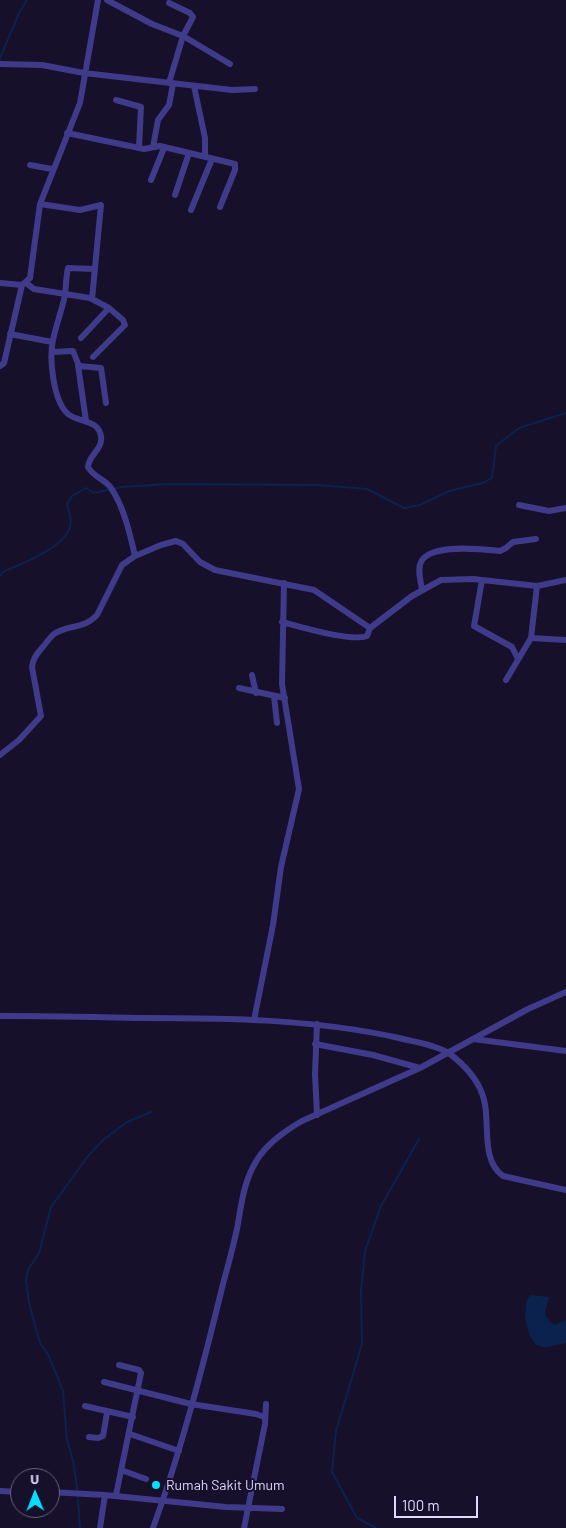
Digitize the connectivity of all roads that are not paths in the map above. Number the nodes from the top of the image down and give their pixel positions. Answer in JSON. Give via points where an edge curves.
{"nodes":[{"id":1,"x":98,"y":0,"type":"edge"},
{"id":2,"x":107,"y":0,"type":"edge"},
{"id":3,"x":169,"y":3,"type":"dead end"},
{"id":4,"x":183,"y":36,"type":"junction"},
{"id":5,"x":0,"y":64,"type":"edge"},
{"id":6,"x":230,"y":64,"type":"dead end"},
{"id":7,"x":84,"y":73,"type":"junction"},
{"id":8,"x":171,"y":83,"type":"junction"},
{"id":9,"x":194,"y":86,"type":"junction"},
{"id":10,"x":255,"y":89,"type":"dead end"},
{"id":11,"x":116,"y":100,"type":"dead end"},
{"id":12,"x":67,"y":133,"type":"junction"},
{"id":13,"x":139,"y":147,"type":"junction"},
{"id":14,"x":153,"y":147,"type":"junction"},
{"id":15,"x":164,"y":148,"type":"junction"},
{"id":16,"x":189,"y":153,"type":"junction"},
{"id":17,"x":209,"y":158,"type":"junction"},
{"id":18,"x":30,"y":165,"type":"dead end"},
{"id":19,"x":52,"y":169,"type":"junction"},
{"id":20,"x":151,"y":180,"type":"dead end"},
{"id":21,"x":174,"y":195,"type":"dead end"},
{"id":22,"x":40,"y":204,"type":"junction"},
{"id":23,"x":220,"y":206,"type":"dead end"},
{"id":24,"x":191,"y":210,"type":"dead end"},
{"id":25,"x":94,"y":269,"type":"junction"},
{"id":26,"x":0,"y":283,"type":"edge"},
{"id":27,"x":24,"y":284,"type":"junction"},
{"id":28,"x":65,"y":295,"type":"junction"},
{"id":29,"x":92,"y":299,"type":"junction"},
{"id":30,"x":108,"y":308,"type":"junction"},
{"id":31,"x":10,"y":334,"type":"junction"},
{"id":32,"x":81,"y":338,"type":"dead end"},
{"id":33,"x":52,"y":342,"type":"junction"},
{"id":34,"x":52,"y":352,"type":"junction"},
{"id":35,"x":93,"y":357,"type":"dead end"},
{"id":36,"x":0,"y":366,"type":"edge"},
{"id":37,"x":78,"y":366,"type":"junction"},
{"id":38,"x":106,"y":403,"type":"dead end"},
{"id":39,"x":86,"y":420,"type":"junction"},
{"id":40,"x":519,"y":505,"type":"dead end"},
{"id":41,"x":566,"y":508,"type":"edge"},
{"id":42,"x":536,"y":540,"type":"dead end"},
{"id":43,"x":135,"y":556,"type":"junction"},
{"id":44,"x":482,"y":580,"type":"junction"},
{"id":45,"x":566,"y":580,"type":"edge"},
{"id":46,"x":284,"y":583,"type":"junction"},
{"id":47,"x":537,"y":586,"type":"junction"},
{"id":48,"x":422,"y":590,"type":"junction"},
{"id":49,"x":282,"y":622,"type":"junction"},
{"id":50,"x":370,"y":628,"type":"junction"},
{"id":51,"x":531,"y":638,"type":"junction"},
{"id":52,"x":566,"y":640,"type":"edge"},
{"id":53,"x":518,"y":659,"type":"junction"},
{"id":54,"x":252,"y":675,"type":"dead end"},
{"id":55,"x":506,"y":680,"type":"dead end"},
{"id":56,"x":239,"y":688,"type":"dead end"},
{"id":57,"x":256,"y":693,"type":"junction"},
{"id":58,"x":274,"y":696,"type":"junction"},
{"id":59,"x":284,"y":698,"type":"junction"},
{"id":60,"x":277,"y":723,"type":"dead end"},
{"id":61,"x":0,"y":755,"type":"edge"},
{"id":62,"x":566,"y":992,"type":"edge"},
{"id":63,"x":0,"y":1016,"type":"edge"},
{"id":64,"x":254,"y":1020,"type":"junction"},
{"id":65,"x":317,"y":1024,"type":"junction"},
{"id":66,"x":472,"y":1039,"type":"junction"},
{"id":67,"x":316,"y":1044,"type":"junction"},
{"id":68,"x":566,"y":1051,"type":"edge"},
{"id":69,"x":448,"y":1052,"type":"junction"},
{"id":70,"x":420,"y":1068,"type":"junction"},
{"id":71,"x":317,"y":1115,"type":"junction"},
{"id":72,"x":566,"y":1190,"type":"edge"},
{"id":73,"x":120,"y":1365,"type":"dead end"},
{"id":74,"x":104,"y":1382,"type":"dead end"},
{"id":75,"x":137,"y":1390,"type":"junction"},
{"id":76,"x":191,"y":1404,"type":"junction"},
{"id":77,"x":266,"y":1404,"type":"dead end"},
{"id":78,"x":85,"y":1406,"type":"dead end"},
{"id":79,"x":107,"y":1412,"type":"junction"},
{"id":80,"x":133,"y":1417,"type":"junction"},
{"id":81,"x":264,"y":1417,"type":"junction"},
{"id":82,"x":130,"y":1434,"type":"junction"},
{"id":83,"x":89,"y":1436,"type":"dead end"},
{"id":84,"x":179,"y":1451,"type":"junction"},
{"id":85,"x":121,"y":1470,"type":"junction"},
{"id":86,"x":146,"y":1479,"type":"dead end"},
{"id":87,"x":60,"y":1492,"type":"edge"},
{"id":88,"x":105,"y":1495,"type":"junction"},
{"id":89,"x":116,"y":1495,"type":"junction"},
{"id":90,"x":163,"y":1501,"type":"junction"},
{"id":91,"x":249,"y":1508,"type":"junction"},
{"id":92,"x":282,"y":1509,"type":"dead end"},
{"id":93,"x":100,"y":1528,"type":"edge"},
{"id":94,"x":153,"y":1528,"type":"edge"},
{"id":95,"x":244,"y":1528,"type":"edge"}],
"edges":[{"from":1,"to":7,"type":"street"},
{"from":2,"to":4,"type":"street"},
{"from":3,"to":4,"type":"street","via":[[193,15]]},
{"from":4,"to":6,"type":"street"},
{"from":4,"to":8,"type":"street"},
{"from":5,"to":7,"type":"street","via":[[42,65]]},
{"from":7,"to":8,"type":"street"},
{"from":7,"to":12,"type":"street","via":[[80,103]]},
{"from":8,"to":9,"type":"street"},
{"from":8,"to":14,"type":"street","via":[[169,105],[158,120]]},
{"from":9,"to":10,"type":"street"},
{"from":9,"to":17,"type":"street"},
{"from":11,"to":13,"type":"street","via":[[141,106]]},
{"from":12,"to":13,"type":"street"},
{"from":12,"to":19,"type":"street"},
{"from":13,"to":14,"type":"street"},
{"from":14,"to":15,"type":"street"},
{"from":15,"to":16,"type":"street"},
{"from":15,"to":20,"type":"street"},
{"from":16,"to":17,"type":"street"},
{"from":16,"to":21,"type":"street"},
{"from":17,"to":23,"type":"street","via":[[235,166]]},
{"from":17,"to":24,"type":"street"},
{"from":18,"to":19,"type":"street"},
{"from":19,"to":22,"type":"street"},
{"from":22,"to":25,"type":"street","via":[[80,210],[101,205]]},
{"from":22,"to":27,"type":"street","via":[[31,276]]},
{"from":25,"to":28,"type":"street","via":[[68,268]]},
{"from":25,"to":29,"type":"street"},
{"from":26,"to":27,"type":"street"},
{"from":27,"to":28,"type":"street"},
{"from":27,"to":31,"type":"street"},
{"from":28,"to":29,"type":"street"},
{"from":28,"to":33,"type":"street"},
{"from":29,"to":30,"type":"street"},
{"from":30,"to":32,"type":"street"},
{"from":30,"to":35,"type":"street","via":[[125,324]]},
{"from":31,"to":33,"type":"street"},
{"from":31,"to":36,"type":"street","via":[[4,364]]},
{"from":33,"to":34,"type":"street"},
{"from":34,"to":37,"type":"street","via":[[73,351]]},
{"from":34,"to":39,"type":"street","via":[[54,381],[62,404],[69,414]]},
{"from":37,"to":38,"type":"street","via":[[100,368]]},
{"from":37,"to":39,"type":"street"},
{"from":39,"to":43,"type":"street","via":[[95,425],[101,437],[101,445],[88,467],[111,489]]},
{"from":40,"to":41,"type":"street","via":[[549,511]]},
{"from":42,"to":48,"type":"street","via":[[513,542],[500,551],[456,549],[432,552],[420,563]]},
{"from":43,"to":46,"type":"street","via":[[176,541],[204,565],[215,570]]},
{"from":43,"to":61,"type":"street","via":[[120,567],[92,620],[55,633],[35,656],[33,670],[41,716]]},
{"from":44,"to":47,"type":"street"},
{"from":44,"to":48,"type":"street","via":[[448,579]]},
{"from":44,"to":53,"type":"street","via":[[474,626],[512,647]]},
{"from":45,"to":47,"type":"street"},
{"from":46,"to":49,"type":"street"},
{"from":46,"to":50,"type":"street","via":[[314,590]]},
{"from":47,"to":51,"type":"street"},
{"from":48,"to":50,"type":"street"},
{"from":49,"to":50,"type":"street","via":[[363,638]]},
{"from":49,"to":59,"type":"street"},
{"from":51,"to":52,"type":"street"},
{"from":51,"to":53,"type":"street"},
{"from":53,"to":55,"type":"street"},
{"from":54,"to":57,"type":"street"},
{"from":56,"to":57,"type":"street"},
{"from":57,"to":58,"type":"street"},
{"from":58,"to":59,"type":"street"},
{"from":58,"to":60,"type":"street"},
{"from":59,"to":64,"type":"street","via":[[299,789],[281,867]]},
{"from":62,"to":66,"type":"street"},
{"from":63,"to":64,"type":"street"},
{"from":64,"to":65,"type":"street"},
{"from":65,"to":67,"type":"street"},
{"from":65,"to":69,"type":"street","via":[[378,1034]]},
{"from":66,"to":68,"type":"street"},
{"from":66,"to":69,"type":"street"},
{"from":67,"to":70,"type":"street"},
{"from":67,"to":71,"type":"street"},
{"from":69,"to":70,"type":"street"},
{"from":69,"to":72,"type":"street","via":[[468,1070],[481,1091],[490,1157],[496,1170],[503,1176]]},
{"from":70,"to":71,"type":"street"},
{"from":71,"to":76,"type":"street","via":[[284,1132],[266,1148],[253,1166],[244,1187],[236,1231]]},
{"from":73,"to":75,"type":"street","via":[[141,1371]]},
{"from":74,"to":75,"type":"street"},
{"from":75,"to":76,"type":"street"},
{"from":75,"to":80,"type":"street"},
{"from":76,"to":81,"type":"street"},
{"from":76,"to":84,"type":"street"},
{"from":77,"to":81,"type":"street"},
{"from":78,"to":79,"type":"street"},
{"from":79,"to":80,"type":"street"},
{"from":79,"to":83,"type":"street","via":[[102,1438]]},
{"from":80,"to":82,"type":"street"},
{"from":81,"to":91,"type":"street"},
{"from":82,"to":84,"type":"street"},
{"from":82,"to":85,"type":"street"},
{"from":84,"to":90,"type":"street"},
{"from":85,"to":86,"type":"street"},
{"from":85,"to":89,"type":"street"},
{"from":87,"to":88,"type":"street"},
{"from":88,"to":89,"type":"street"},
{"from":88,"to":93,"type":"street"},
{"from":89,"to":90,"type":"street"},
{"from":90,"to":91,"type":"street"},
{"from":90,"to":94,"type":"street"},
{"from":91,"to":92,"type":"street"},
{"from":91,"to":95,"type":"street"}]}
